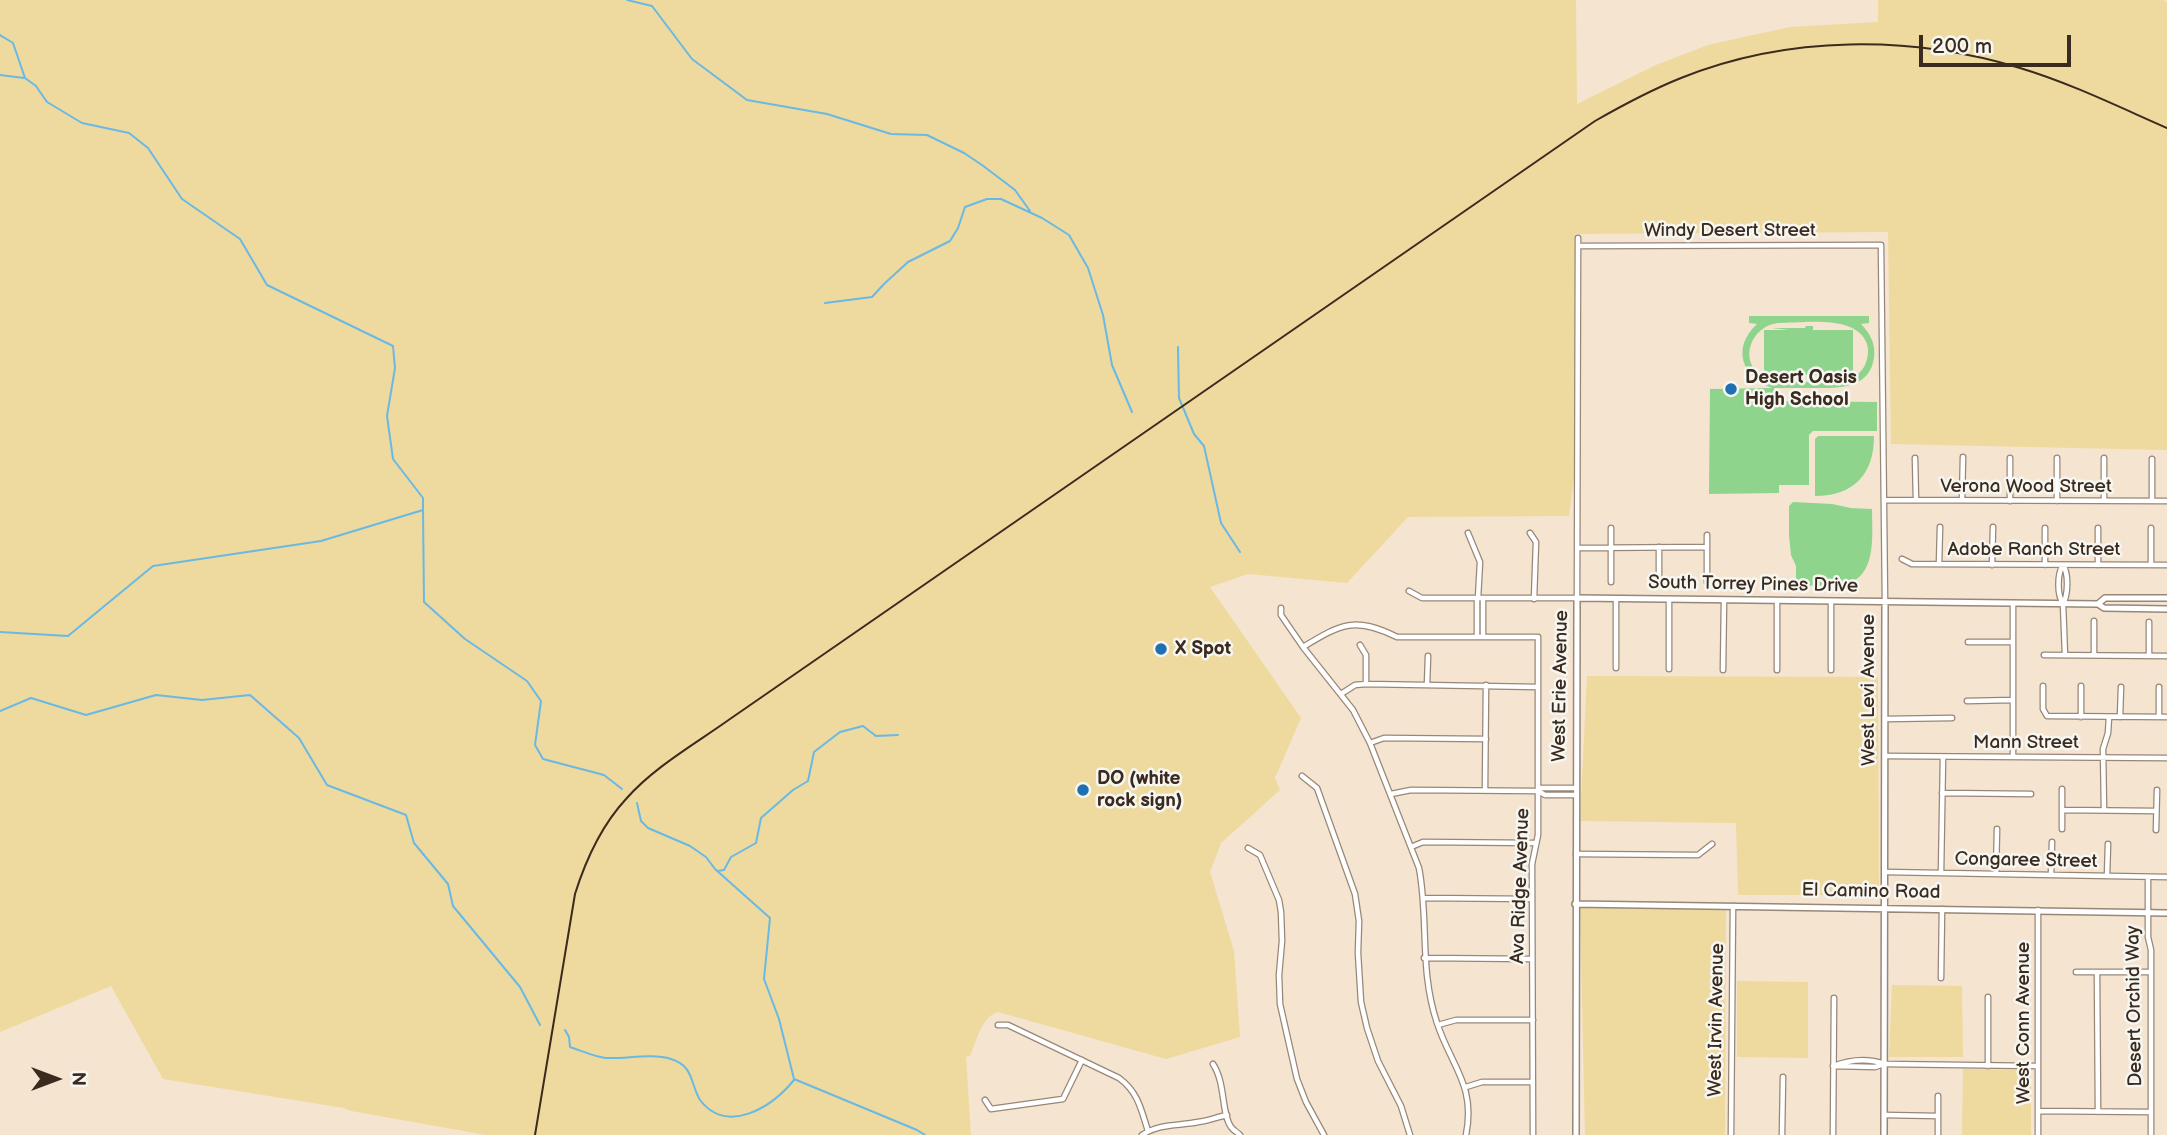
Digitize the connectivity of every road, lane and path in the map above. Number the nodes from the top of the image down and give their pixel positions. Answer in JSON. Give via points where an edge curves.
{"nodes":[{"id":1,"x":1578,"y":238,"type":"dead end"},
{"id":2,"x":1881,"y":245,"type":"joint"},
{"id":3,"x":1578,"y":246,"type":"junction"},
{"id":4,"x":1963,"y":457,"type":"dead end"},
{"id":5,"x":1916,"y":458,"type":"dead end"},
{"id":6,"x":2010,"y":458,"type":"dead end"},
{"id":7,"x":2057,"y":458,"type":"dead end"},
{"id":8,"x":2104,"y":458,"type":"dead end"},
{"id":9,"x":2152,"y":458,"type":"dead end"},
{"id":10,"x":1884,"y":500,"type":"junction"},
{"id":11,"x":1916,"y":500,"type":"junction"},
{"id":12,"x":1962,"y":500,"type":"junction"},
{"id":13,"x":2010,"y":501,"type":"junction"},
{"id":14,"x":2057,"y":501,"type":"junction"},
{"id":15,"x":2104,"y":501,"type":"junction"},
{"id":16,"x":2152,"y":501,"type":"junction"},
{"id":17,"x":2167,"y":501,"type":"edge"},
{"id":18,"x":1940,"y":527,"type":"dead end"},
{"id":19,"x":1993,"y":527,"type":"dead end"},
{"id":20,"x":1611,"y":528,"type":"dead end"},
{"id":21,"x":2045,"y":528,"type":"dead end"},
{"id":22,"x":2098,"y":528,"type":"dead end"},
{"id":23,"x":2151,"y":528,"type":"dead end"},
{"id":24,"x":1468,"y":533,"type":"dead end"},
{"id":25,"x":1530,"y":533,"type":"dead end"},
{"id":26,"x":1707,"y":535,"type":"dead end"},
{"id":27,"x":1659,"y":547,"type":"junction"},
{"id":28,"x":1707,"y":547,"type":"junction"},
{"id":29,"x":1577,"y":548,"type":"junction"},
{"id":30,"x":1611,"y":548,"type":"junction"},
{"id":31,"x":1902,"y":558,"type":"dead end"},
{"id":32,"x":1939,"y":564,"type":"junction"},
{"id":33,"x":1992,"y":565,"type":"junction"},
{"id":34,"x":2045,"y":565,"type":"junction"},
{"id":35,"x":2063,"y":565,"type":"junction"},
{"id":36,"x":2098,"y":565,"type":"junction"},
{"id":37,"x":2151,"y":565,"type":"junction"},
{"id":38,"x":2167,"y":565,"type":"edge"},
{"id":39,"x":1611,"y":582,"type":"dead end"},
{"id":40,"x":1659,"y":582,"type":"dead end"},
{"id":41,"x":1707,"y":582,"type":"dead end"},
{"id":42,"x":1409,"y":591,"type":"dead end"},
{"id":43,"x":1479,"y":598,"type":"junction"},
{"id":44,"x":1577,"y":598,"type":"junction"},
{"id":45,"x":2167,"y":598,"type":"edge"},
{"id":46,"x":1534,"y":599,"type":"junction"},
{"id":47,"x":1616,"y":599,"type":"junction"},
{"id":48,"x":1669,"y":599,"type":"junction"},
{"id":49,"x":1724,"y":600,"type":"junction"},
{"id":50,"x":1777,"y":601,"type":"junction"},
{"id":51,"x":1831,"y":602,"type":"junction"},
{"id":52,"x":1885,"y":602,"type":"junction"},
{"id":53,"x":2013,"y":604,"type":"junction"},
{"id":54,"x":2063,"y":604,"type":"junction"},
{"id":55,"x":2098,"y":604,"type":"junction"},
{"id":56,"x":1280,"y":608,"type":"dead end"},
{"id":57,"x":2167,"y":609,"type":"edge"},
{"id":58,"x":2094,"y":621,"type":"dead end"},
{"id":59,"x":2149,"y":622,"type":"dead end"},
{"id":60,"x":1480,"y":637,"type":"junction"},
{"id":61,"x":1968,"y":642,"type":"dead end"},
{"id":62,"x":2013,"y":642,"type":"junction"},
{"id":63,"x":1360,"y":645,"type":"dead end"},
{"id":64,"x":1303,"y":647,"type":"junction"},
{"id":65,"x":2044,"y":655,"type":"dead end"},
{"id":66,"x":2065,"y":655,"type":"junction"},
{"id":67,"x":2094,"y":655,"type":"junction"},
{"id":68,"x":1427,"y":656,"type":"dead end"},
{"id":69,"x":2150,"y":656,"type":"junction"},
{"id":70,"x":2167,"y":656,"type":"edge"},
{"id":71,"x":1616,"y":668,"type":"dead end"},
{"id":72,"x":1669,"y":669,"type":"dead end"},
{"id":73,"x":1723,"y":670,"type":"dead end"},
{"id":74,"x":1777,"y":670,"type":"dead end"},
{"id":75,"x":1831,"y":670,"type":"dead end"},
{"id":76,"x":1366,"y":684,"type":"junction"},
{"id":77,"x":1427,"y":685,"type":"junction"},
{"id":78,"x":1486,"y":685,"type":"junction"},
{"id":79,"x":2043,"y":686,"type":"dead end"},
{"id":80,"x":2081,"y":686,"type":"dead end"},
{"id":81,"x":1538,"y":687,"type":"junction"},
{"id":82,"x":2121,"y":687,"type":"dead end"},
{"id":83,"x":2160,"y":687,"type":"dead end"},
{"id":84,"x":1341,"y":694,"type":"junction"},
{"id":85,"x":2013,"y":700,"type":"junction"},
{"id":86,"x":1966,"y":701,"type":"dead end"},
{"id":87,"x":2081,"y":717,"type":"junction"},
{"id":88,"x":2109,"y":717,"type":"junction"},
{"id":89,"x":2120,"y":717,"type":"junction"},
{"id":90,"x":2159,"y":717,"type":"junction"},
{"id":91,"x":2167,"y":718,"type":"edge"},
{"id":92,"x":1885,"y":719,"type":"junction"},
{"id":93,"x":1952,"y":719,"type":"dead end"},
{"id":94,"x":1486,"y":739,"type":"junction"},
{"id":95,"x":1370,"y":743,"type":"junction"},
{"id":96,"x":1885,"y":756,"type":"junction"},
{"id":97,"x":1943,"y":757,"type":"junction"},
{"id":98,"x":2013,"y":757,"type":"junction"},
{"id":99,"x":2105,"y":757,"type":"junction"},
{"id":100,"x":2167,"y":758,"type":"edge"},
{"id":101,"x":1302,"y":776,"type":"dead end"},
{"id":102,"x":2062,"y":789,"type":"dead end"},
{"id":103,"x":1485,"y":790,"type":"junction"},
{"id":104,"x":2157,"y":790,"type":"dead end"},
{"id":105,"x":1538,"y":791,"type":"junction"},
{"id":106,"x":1576,"y":792,"type":"junction"},
{"id":107,"x":1942,"y":793,"type":"junction"},
{"id":108,"x":1391,"y":794,"type":"junction"},
{"id":109,"x":2031,"y":794,"type":"dead end"},
{"id":110,"x":2062,"y":810,"type":"junction"},
{"id":111,"x":2104,"y":810,"type":"junction"},
{"id":112,"x":2156,"y":811,"type":"junction"},
{"id":113,"x":1997,"y":829,"type":"dead end"},
{"id":114,"x":2062,"y":829,"type":"dead end"},
{"id":115,"x":2156,"y":830,"type":"dead end"},
{"id":116,"x":2052,"y":842,"type":"dead end"},
{"id":117,"x":1536,"y":843,"type":"junction"},
{"id":118,"x":1712,"y":844,"type":"dead end"},
{"id":119,"x":2108,"y":844,"type":"dead end"},
{"id":120,"x":1411,"y":847,"type":"junction"},
{"id":121,"x":1248,"y":848,"type":"dead end"},
{"id":122,"x":1575,"y":854,"type":"junction"},
{"id":123,"x":1885,"y":872,"type":"junction"},
{"id":124,"x":1941,"y":873,"type":"junction"},
{"id":125,"x":1996,"y":874,"type":"junction"},
{"id":126,"x":2052,"y":875,"type":"junction"},
{"id":127,"x":2107,"y":876,"type":"junction"},
{"id":128,"x":2148,"y":877,"type":"junction"},
{"id":129,"x":2167,"y":877,"type":"edge"},
{"id":130,"x":1423,"y":898,"type":"junction"},
{"id":131,"x":1532,"y":899,"type":"junction"},
{"id":132,"x":1575,"y":904,"type":"junction"},
{"id":133,"x":1733,"y":906,"type":"junction"},
{"id":134,"x":1885,"y":909,"type":"junction"},
{"id":135,"x":1942,"y":909,"type":"junction"},
{"id":136,"x":2038,"y":910,"type":"junction"},
{"id":137,"x":2147,"y":912,"type":"junction"},
{"id":138,"x":2167,"y":913,"type":"edge"},
{"id":139,"x":1424,"y":958,"type":"junction"},
{"id":140,"x":1532,"y":959,"type":"junction"},
{"id":141,"x":2076,"y":972,"type":"dead end"},
{"id":142,"x":2098,"y":972,"type":"junction"},
{"id":143,"x":2151,"y":972,"type":"junction"},
{"id":144,"x":1941,"y":978,"type":"dead end"},
{"id":145,"x":1988,"y":997,"type":"dead end"},
{"id":146,"x":1833,"y":998,"type":"dead end"},
{"id":147,"x":1533,"y":1020,"type":"junction"},
{"id":148,"x":998,"y":1025,"type":"dead end"},
{"id":149,"x":1438,"y":1025,"type":"junction"},
{"id":150,"x":1082,"y":1060,"type":"junction"},
{"id":151,"x":1213,"y":1064,"type":"dead end"},
{"id":152,"x":1885,"y":1064,"type":"junction"},
{"id":153,"x":1833,"y":1066,"type":"junction"},
{"id":154,"x":1988,"y":1066,"type":"junction"},
{"id":155,"x":2037,"y":1066,"type":"junction"},
{"id":156,"x":1783,"y":1077,"type":"dead end"},
{"id":157,"x":1533,"y":1082,"type":"junction"},
{"id":158,"x":1466,"y":1087,"type":"junction"},
{"id":159,"x":1938,"y":1096,"type":"dead end"},
{"id":160,"x":985,"y":1100,"type":"dead end"},
{"id":161,"x":2038,"y":1111,"type":"junction"},
{"id":162,"x":2098,"y":1112,"type":"junction"},
{"id":163,"x":2151,"y":1112,"type":"junction"},
{"id":164,"x":1227,"y":1115,"type":"junction"},
{"id":165,"x":1884,"y":1115,"type":"junction"},
{"id":166,"x":1938,"y":1116,"type":"junction"},
{"id":167,"x":1148,"y":1131,"type":"junction"},
{"id":168,"x":1938,"y":1134,"type":"edge"},
{"id":169,"x":1142,"y":1135,"type":"edge"},
{"id":170,"x":1240,"y":1135,"type":"edge"},
{"id":171,"x":1324,"y":1135,"type":"edge"},
{"id":172,"x":1410,"y":1135,"type":"edge"},
{"id":173,"x":1466,"y":1135,"type":"edge"},
{"id":174,"x":1533,"y":1135,"type":"edge"},
{"id":175,"x":1576,"y":1135,"type":"edge"},
{"id":176,"x":1731,"y":1135,"type":"edge"},
{"id":177,"x":1782,"y":1135,"type":"edge"},
{"id":178,"x":1833,"y":1135,"type":"edge"},
{"id":179,"x":1884,"y":1135,"type":"edge"},
{"id":180,"x":2038,"y":1135,"type":"edge"},
{"id":181,"x":2151,"y":1135,"type":"edge"}],
"edges":[{"from":1,"to":3,"type":"street","name":"West Erie Avenue"},
{"from":2,"to":3,"type":"street","name":"Windy Desert Street"},
{"from":2,"to":10,"type":"street","name":"West Levi Avenue"},
{"from":3,"to":29,"type":"street","name":"West Erie Avenue"},
{"from":4,"to":12,"type":"street"},
{"from":5,"to":11,"type":"street"},
{"from":6,"to":13,"type":"street"},
{"from":7,"to":14,"type":"street"},
{"from":8,"to":15,"type":"street"},
{"from":9,"to":16,"type":"street"},
{"from":10,"to":11,"type":"street","name":"Verona Wood Street"},
{"from":10,"to":52,"type":"street","name":"West Levi Avenue"},
{"from":11,"to":12,"type":"street","name":"Verona Wood Street"},
{"from":12,"to":13,"type":"street","name":"Verona Wood Street"},
{"from":13,"to":14,"type":"street","name":"Verona Wood Street"},
{"from":14,"to":15,"type":"street","name":"Verona Wood Street"},
{"from":15,"to":16,"type":"street","name":"Verona Wood Street"},
{"from":16,"to":17,"type":"street","name":"Verona Wood Street"},
{"from":18,"to":32,"type":"street"},
{"from":19,"to":33,"type":"street"},
{"from":20,"to":30,"type":"street"},
{"from":21,"to":34,"type":"street"},
{"from":22,"to":36,"type":"street"},
{"from":23,"to":37,"type":"street"},
{"from":24,"to":43,"type":"street","via":[[1480,562]]},
{"from":25,"to":46,"type":"street","via":[[1536,541]]},
{"from":26,"to":28,"type":"street"},
{"from":27,"to":28,"type":"street"},
{"from":27,"to":30,"type":"street"},
{"from":27,"to":40,"type":"street"},
{"from":28,"to":41,"type":"street"},
{"from":29,"to":30,"type":"street"},
{"from":29,"to":44,"type":"street","name":"West Erie Avenue"},
{"from":30,"to":39,"type":"street"},
{"from":31,"to":32,"type":"street","name":"Adobe Ranch Street","via":[[1912,564]]},
{"from":32,"to":33,"type":"street","name":"Adobe Ranch Street"},
{"from":33,"to":34,"type":"street","name":"Adobe Ranch Street"},
{"from":34,"to":35,"type":"street","name":"Adobe Ranch Street"},
{"from":35,"to":36,"type":"street","name":"Adobe Ranch Street"},
{"from":35,"to":54,"type":"street","via":[[2059,598]]},
{"from":36,"to":37,"type":"street","name":"Adobe Ranch Street"},
{"from":37,"to":38,"type":"street","name":"Adobe Ranch Street"},
{"from":42,"to":43,"type":"street","name":"South Torrey Pines Drive","via":[[1422,598]]},
{"from":43,"to":46,"type":"street","name":"South Torrey Pines Drive"},
{"from":43,"to":60,"type":"street"},
{"from":44,"to":46,"type":"street","name":"South Torrey Pines Drive"},
{"from":44,"to":47,"type":"street","name":"South Torrey Pines Drive"},
{"from":44,"to":106,"type":"street","name":"West Erie Avenue"},
{"from":45,"to":55,"type":"street","name":"South Torrey Pines Drive","via":[[2105,598]]},
{"from":47,"to":48,"type":"street","name":"South Torrey Pines Drive"},
{"from":47,"to":71,"type":"street"},
{"from":48,"to":49,"type":"street","name":"South Torrey Pines Drive"},
{"from":48,"to":72,"type":"street"},
{"from":49,"to":50,"type":"street","name":"South Torrey Pines Drive"},
{"from":49,"to":73,"type":"street"},
{"from":50,"to":51,"type":"street","name":"South Torrey Pines Drive"},
{"from":50,"to":74,"type":"street"},
{"from":51,"to":52,"type":"street","name":"South Torrey Pines Drive"},
{"from":51,"to":75,"type":"street"},
{"from":52,"to":53,"type":"street","name":"South Torrey Pines Drive"},
{"from":52,"to":92,"type":"street","name":"West Levi Avenue"},
{"from":53,"to":54,"type":"street","name":"South Torrey Pines Drive"},
{"from":53,"to":62,"type":"street"},
{"from":54,"to":55,"type":"street","name":"South Torrey Pines Drive"},
{"from":54,"to":66,"type":"street"},
{"from":55,"to":57,"type":"street","name":"South Torrey Pines Drive","via":[[2104,608]]},
{"from":56,"to":64,"type":"street"},
{"from":58,"to":67,"type":"street"},
{"from":59,"to":69,"type":"street"},
{"from":60,"to":64,"type":"street","via":[[1397,636],[1360,623],[1333,629]]},
{"from":60,"to":81,"type":"street","name":"Ava Ridge Avenue","via":[[1538,637]]},
{"from":61,"to":62,"type":"street"},
{"from":62,"to":85,"type":"street"},
{"from":63,"to":76,"type":"street","via":[[1366,655]]},
{"from":64,"to":84,"type":"street"},
{"from":65,"to":66,"type":"street"},
{"from":66,"to":67,"type":"street"},
{"from":67,"to":69,"type":"street"},
{"from":68,"to":77,"type":"street"},
{"from":69,"to":70,"type":"street"},
{"from":76,"to":77,"type":"street"},
{"from":76,"to":84,"type":"street"},
{"from":77,"to":78,"type":"street"},
{"from":78,"to":81,"type":"street"},
{"from":78,"to":94,"type":"street"},
{"from":79,"to":87,"type":"street","via":[[2045,715]]},
{"from":80,"to":87,"type":"street"},
{"from":81,"to":105,"type":"street","name":"Ava Ridge Avenue"},
{"from":82,"to":89,"type":"street"},
{"from":83,"to":90,"type":"street"},
{"from":84,"to":95,"type":"street"},
{"from":85,"to":86,"type":"street"},
{"from":85,"to":98,"type":"street"},
{"from":87,"to":88,"type":"street"},
{"from":88,"to":89,"type":"street"},
{"from":88,"to":99,"type":"street"},
{"from":89,"to":90,"type":"street"},
{"from":90,"to":91,"type":"street"},
{"from":92,"to":93,"type":"street"},
{"from":92,"to":96,"type":"street","name":"West Levi Avenue"},
{"from":94,"to":95,"type":"street","via":[[1384,738]]},
{"from":94,"to":103,"type":"street"},
{"from":95,"to":108,"type":"street"},
{"from":96,"to":97,"type":"street","name":"Mann Street"},
{"from":96,"to":123,"type":"street","name":"West Levi Avenue"},
{"from":97,"to":98,"type":"street","name":"Mann Street"},
{"from":97,"to":107,"type":"street"},
{"from":98,"to":99,"type":"street","name":"Mann Street"},
{"from":99,"to":100,"type":"street","name":"Mann Street"},
{"from":99,"to":111,"type":"street"},
{"from":101,"to":172,"type":"street","via":[[1317,788],[1355,894],[1361,1002],[1378,1061]]},
{"from":102,"to":110,"type":"street"},
{"from":103,"to":105,"type":"street"},
{"from":103,"to":108,"type":"street"},
{"from":104,"to":112,"type":"street"},
{"from":105,"to":106,"type":"street","via":[[1545,795]]},
{"from":105,"to":117,"type":"street","name":"Ava Ridge Avenue"},
{"from":106,"to":122,"type":"street","name":"West Erie Avenue"},
{"from":107,"to":109,"type":"street"},
{"from":107,"to":124,"type":"street"},
{"from":108,"to":120,"type":"street"},
{"from":110,"to":111,"type":"street"},
{"from":110,"to":114,"type":"street"},
{"from":111,"to":112,"type":"street"},
{"from":112,"to":115,"type":"street"},
{"from":113,"to":125,"type":"street"},
{"from":116,"to":126,"type":"street"},
{"from":117,"to":120,"type":"street","via":[[1423,842]]},
{"from":117,"to":131,"type":"street","name":"Ava Ridge Avenue"},
{"from":118,"to":122,"type":"street","via":[[1698,855]]},
{"from":119,"to":127,"type":"street"},
{"from":120,"to":130,"type":"street"},
{"from":121,"to":171,"type":"street","via":[[1260,855],[1279,900],[1280,1004],[1297,1079]]},
{"from":122,"to":132,"type":"street","name":"West Erie Avenue"},
{"from":123,"to":124,"type":"street","name":"Congaree Street"},
{"from":123,"to":134,"type":"street","name":"West Levi Avenue"},
{"from":124,"to":125,"type":"street","name":"Congaree Street"},
{"from":125,"to":126,"type":"street","name":"Congaree Street"},
{"from":126,"to":127,"type":"street","name":"Congaree Street"},
{"from":127,"to":128,"type":"street","name":"Congaree Street"},
{"from":128,"to":129,"type":"street","name":"Congaree Street"},
{"from":128,"to":137,"type":"street","name":"Desert Orchid Way"},
{"from":130,"to":131,"type":"street"},
{"from":130,"to":139,"type":"street"},
{"from":131,"to":140,"type":"street","name":"Ava Ridge Avenue"},
{"from":132,"to":133,"type":"street","name":"El Camino Road"},
{"from":132,"to":175,"type":"street","name":"West Erie Avenue"},
{"from":133,"to":134,"type":"street","name":"El Camino Road"},
{"from":133,"to":176,"type":"street","name":"West Irvin Avenue"},
{"from":134,"to":135,"type":"street","name":"El Camino Road"},
{"from":134,"to":152,"type":"street","name":"West Levi Avenue"},
{"from":135,"to":136,"type":"street","name":"El Camino Road"},
{"from":135,"to":144,"type":"street"},
{"from":136,"to":137,"type":"street","name":"El Camino Road"},
{"from":136,"to":155,"type":"street","name":"West Conn Avenue"},
{"from":137,"to":138,"type":"street","name":"El Camino Road"},
{"from":137,"to":143,"type":"street","name":"Desert Orchid Way"},
{"from":139,"to":140,"type":"street"},
{"from":139,"to":149,"type":"street"},
{"from":140,"to":147,"type":"street","name":"Ava Ridge Avenue"},
{"from":141,"to":142,"type":"street"},
{"from":142,"to":143,"type":"street"},
{"from":142,"to":162,"type":"street"},
{"from":143,"to":163,"type":"street","name":"Desert Orchid Way"},
{"from":145,"to":154,"type":"street"},
{"from":146,"to":153,"type":"street"},
{"from":147,"to":149,"type":"street","via":[[1456,1020]]},
{"from":147,"to":157,"type":"street","name":"Ava Ridge Avenue"},
{"from":148,"to":150,"type":"street","via":[[1008,1025]]},
{"from":149,"to":158,"type":"street"},
{"from":150,"to":160,"type":"street","via":[[1063,1099],[991,1109]]},
{"from":150,"to":167,"type":"street","via":[[1127,1084],[1141,1104]]},
{"from":151,"to":164,"type":"street"},
{"from":152,"to":153,"type":"street","via":[[1846,1061]]},
{"from":152,"to":154,"type":"street"},
{"from":152,"to":165,"type":"street","name":"West Levi Avenue"},
{"from":153,"to":178,"type":"street"},
{"from":154,"to":155,"type":"street"},
{"from":155,"to":161,"type":"street","name":"West Conn Avenue"},
{"from":156,"to":177,"type":"street"},
{"from":157,"to":158,"type":"street","via":[[1482,1082]]},
{"from":157,"to":174,"type":"street","name":"Ava Ridge Avenue"},
{"from":158,"to":173,"type":"street"},
{"from":159,"to":166,"type":"street"},
{"from":161,"to":162,"type":"street"},
{"from":161,"to":180,"type":"street","name":"West Conn Avenue"},
{"from":162,"to":163,"type":"street"},
{"from":163,"to":181,"type":"street","name":"Desert Orchid Way"},
{"from":164,"to":167,"type":"street"},
{"from":164,"to":170,"type":"street","via":[[1230,1127]]},
{"from":165,"to":166,"type":"street"},
{"from":165,"to":179,"type":"street","name":"West Levi Avenue"},
{"from":166,"to":168,"type":"street"},
{"from":167,"to":169,"type":"street"}]}
